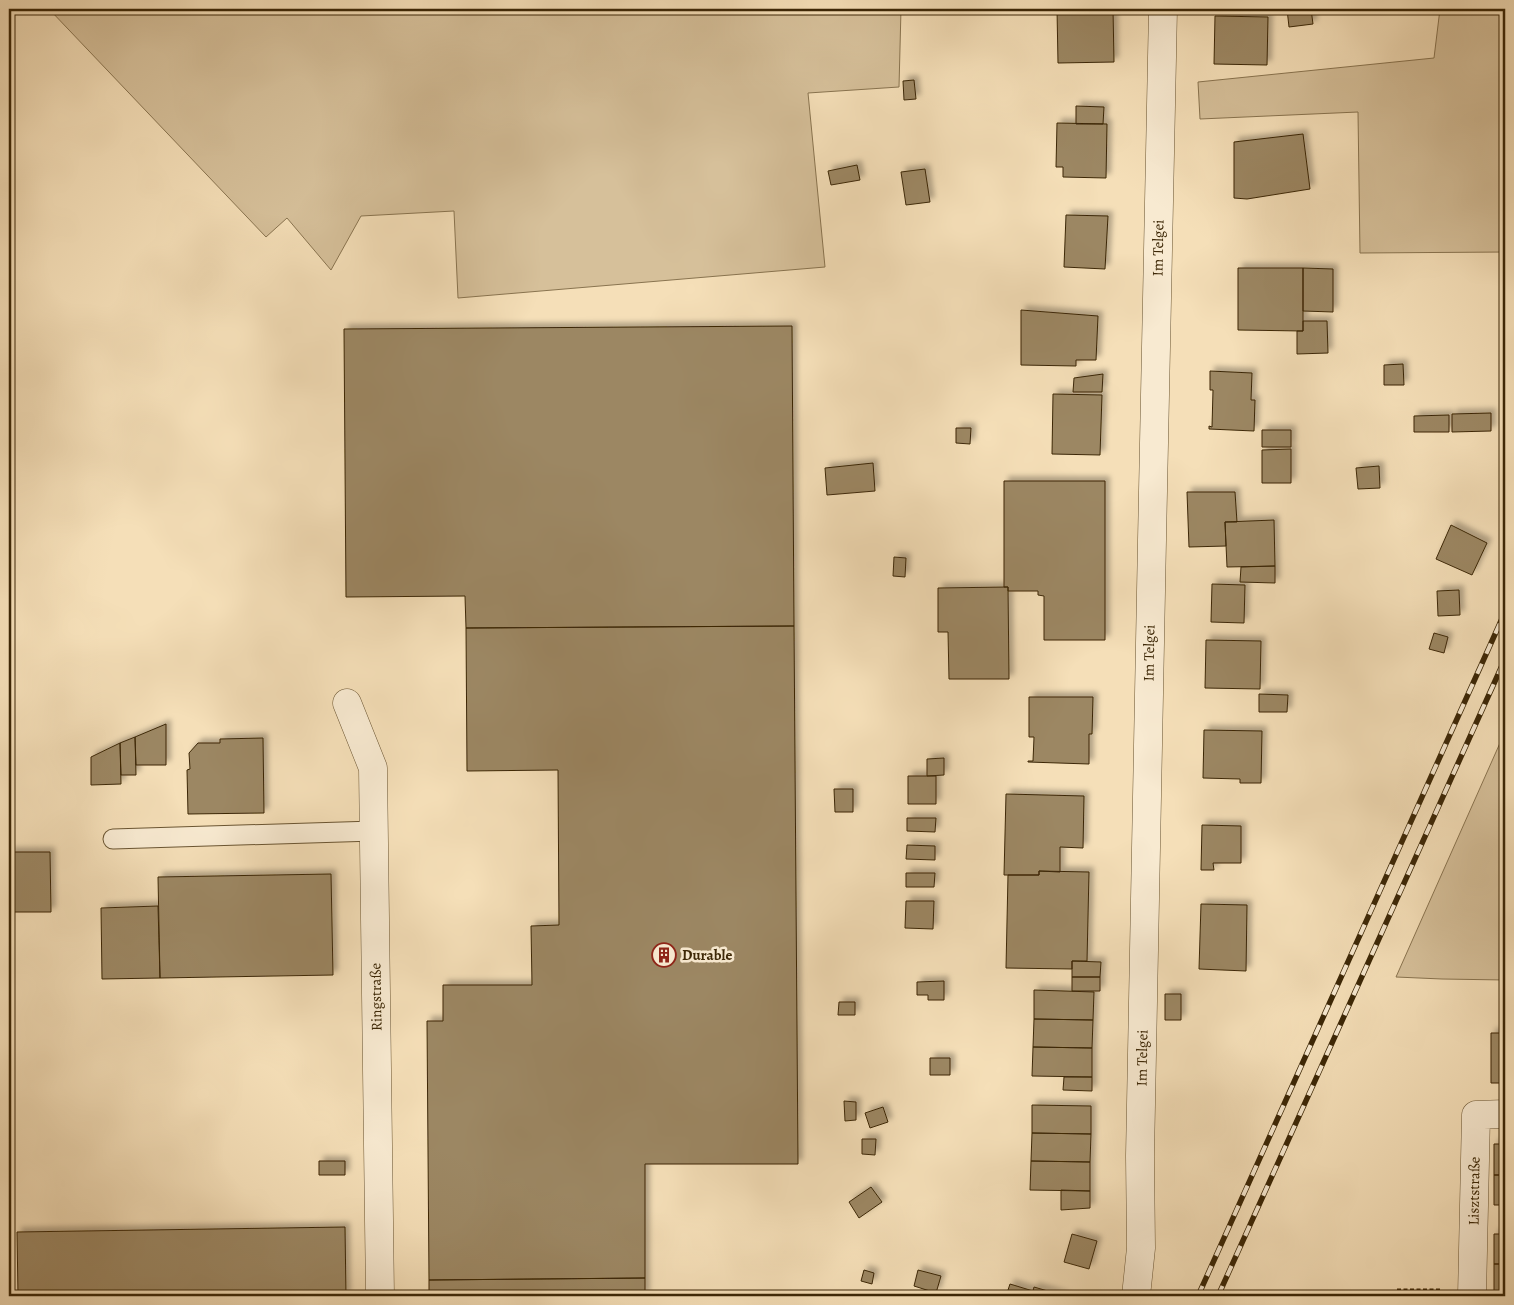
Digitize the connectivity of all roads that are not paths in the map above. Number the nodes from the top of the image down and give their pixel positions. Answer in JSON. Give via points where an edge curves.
{"nodes":[{"id":1,"x":1163,"y":9,"type":"edge"},
{"id":2,"x":347,"y":702,"type":"dead end"},
{"id":3,"x":374,"y":830,"type":"junction"},
{"id":4,"x":113,"y":839,"type":"dead end"},
{"id":5,"x":1505,"y":1114,"type":"edge"},
{"id":6,"x":1472,"y":1294,"type":"edge"},
{"id":7,"x":380,"y":1296,"type":"edge"},
{"id":8,"x":1136,"y":1296,"type":"edge"}],
"edges":[{"from":1,"to":8,"type":"street","name":"Im Telgei","via":[[1141,1096],[1142,1248]]},
{"from":2,"to":3,"type":"street","name":"Ringstraße","via":[[373,768]]},
{"from":3,"to":4,"type":"lane"},
{"from":3,"to":7,"type":"street","name":"Ringstraße"},
{"from":5,"to":6,"type":"street","name":"Lisztstraße","via":[[1476,1114]]}]}
